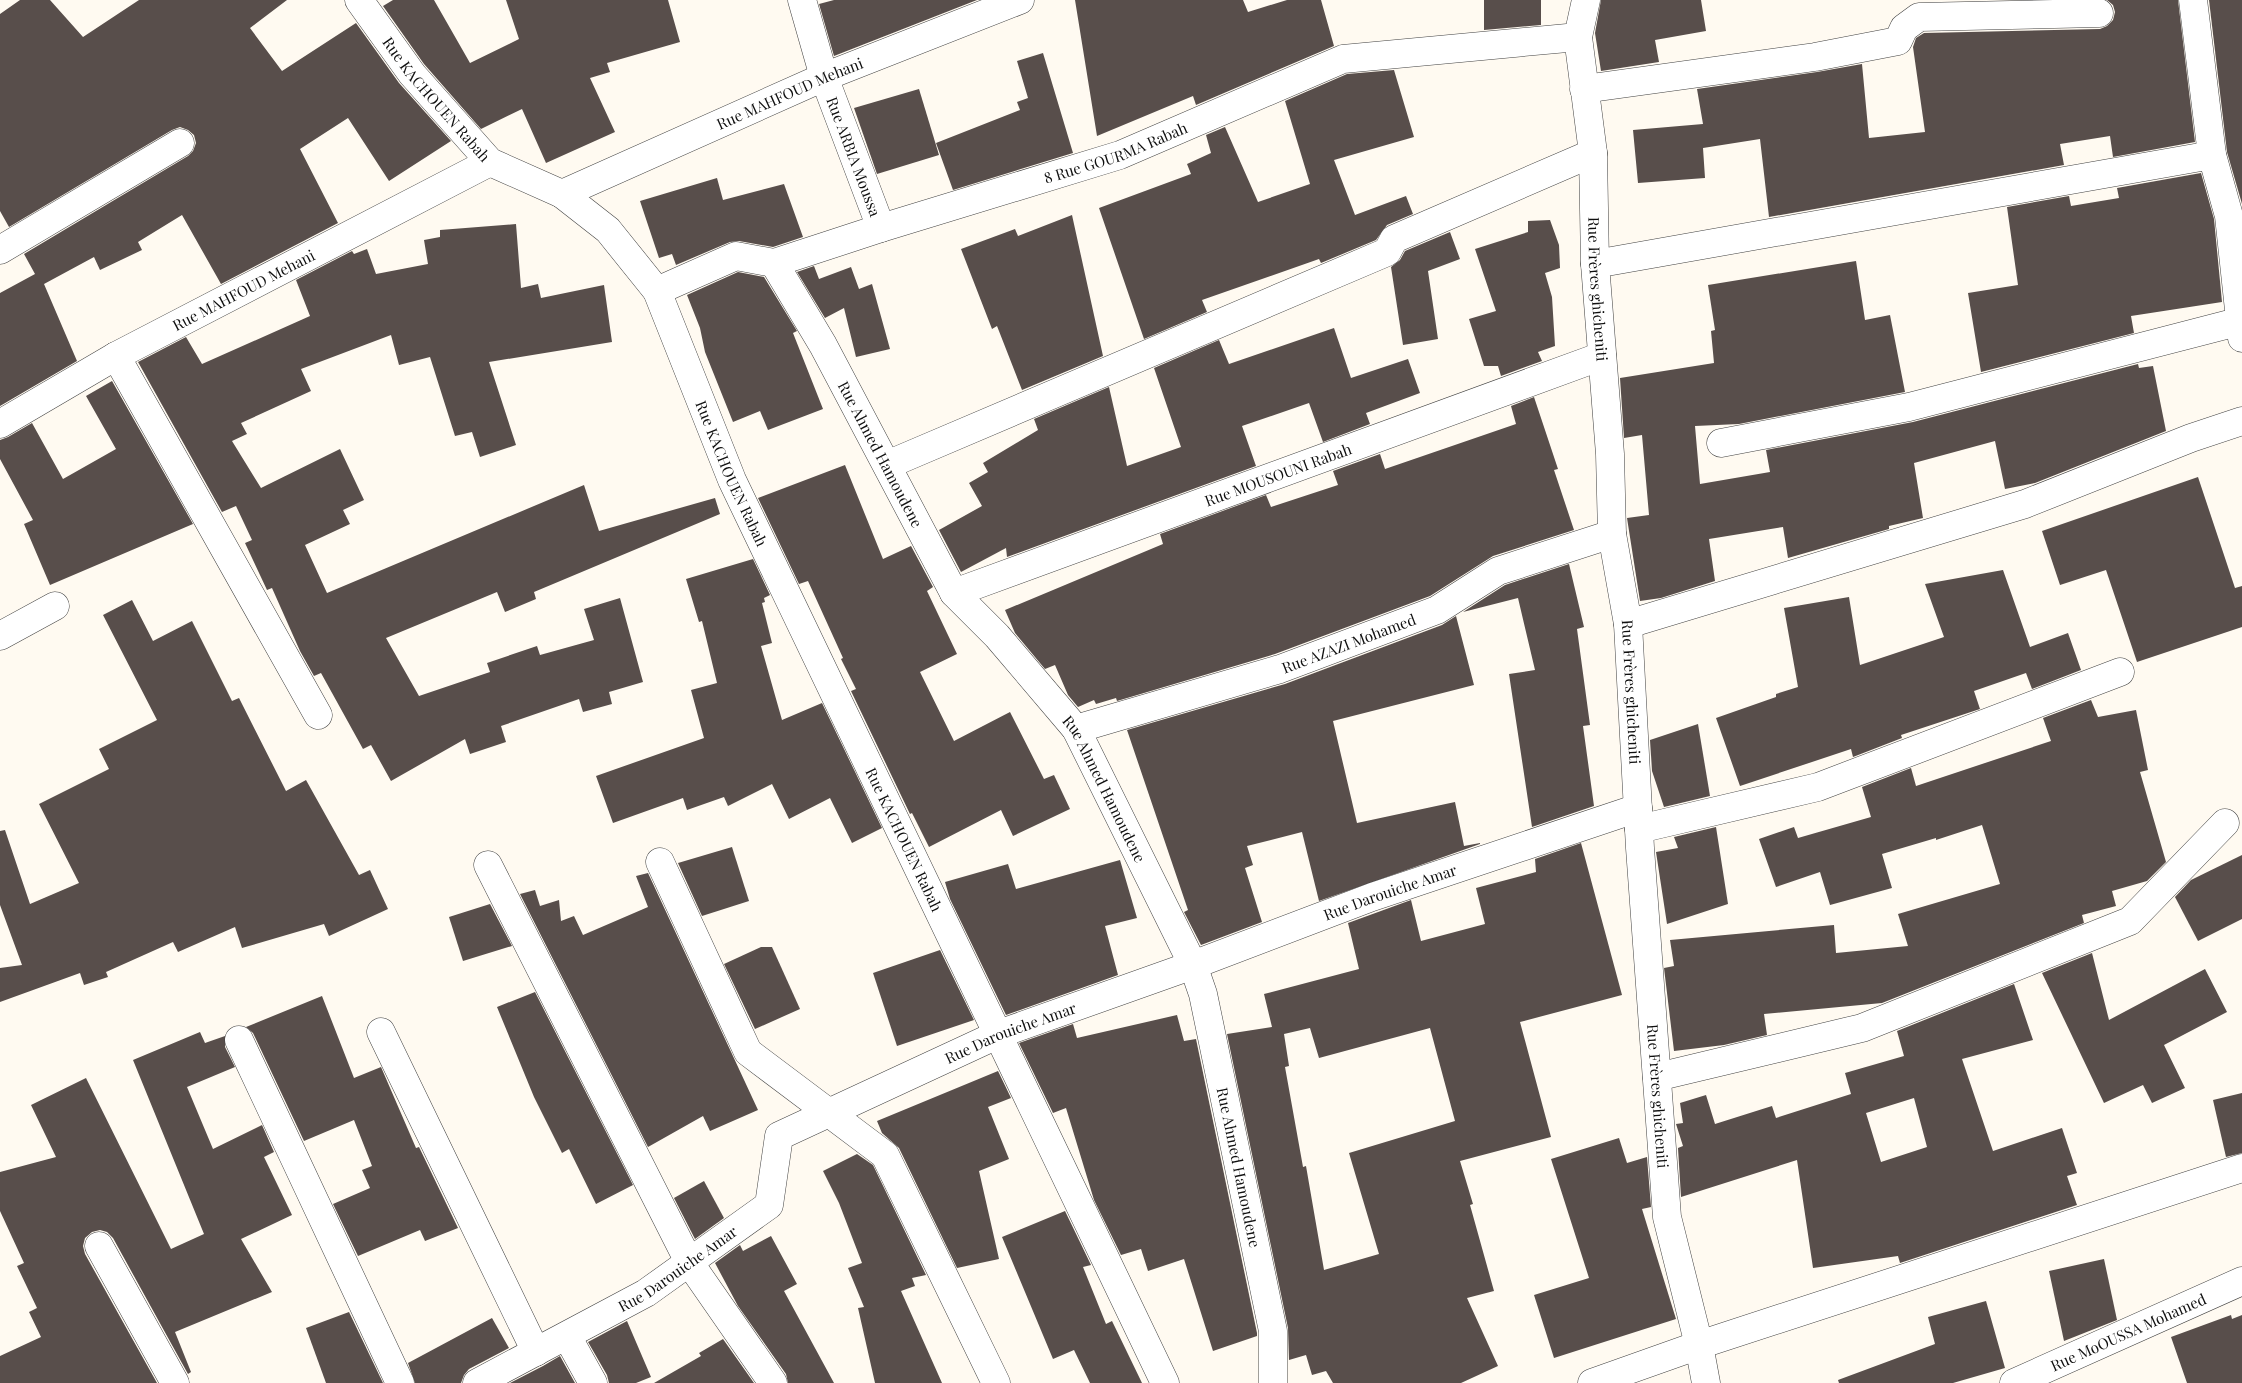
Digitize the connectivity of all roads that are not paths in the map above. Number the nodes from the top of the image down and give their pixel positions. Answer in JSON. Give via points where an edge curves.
{"nodes":[{"id":1,"x":359,"y":0,"type":"edge"},
{"id":2,"x":802,"y":0,"type":"edge"},
{"id":3,"x":1020,"y":0,"type":"edge"},
{"id":4,"x":1586,"y":0,"type":"edge"},
{"id":5,"x":2193,"y":0,"type":"edge"},
{"id":6,"x":2099,"y":13,"type":"dead end"},
{"id":7,"x":1578,"y":37,"type":"junction"},
{"id":8,"x":824,"y":77,"type":"junction"},
{"id":9,"x":1584,"y":88,"type":"junction"},
{"id":10,"x":180,"y":143,"type":"dead end"},
{"id":11,"x":1592,"y":153,"type":"junction"},
{"id":12,"x":2212,"y":155,"type":"junction"},
{"id":13,"x":490,"y":162,"type":"junction"},
{"id":14,"x":562,"y":194,"type":"junction"},
{"id":15,"x":881,"y":228,"type":"junction"},
{"id":16,"x":0,"y":250,"type":"edge"},
{"id":17,"x":774,"y":263,"type":"junction"},
{"id":18,"x":1595,"y":264,"type":"junction"},
{"id":19,"x":657,"y":291,"type":"junction"},
{"id":20,"x":2241,"y":330,"type":"edge"},
{"id":21,"x":116,"y":356,"type":"junction"},
{"id":22,"x":1602,"y":356,"type":"junction"},
{"id":23,"x":2242,"y":421,"type":"edge"},
{"id":24,"x":0,"y":424,"type":"edge"},
{"id":25,"x":1721,"y":443,"type":"dead end"},
{"id":26,"x":887,"y":465,"type":"junction"},
{"id":27,"x":1612,"y":534,"type":"junction"},
{"id":28,"x":954,"y":592,"type":"junction"},
{"id":29,"x":55,"y":606,"type":"dead end"},
{"id":30,"x":1628,"y":624,"type":"junction"},
{"id":31,"x":0,"y":636,"type":"edge"},
{"id":32,"x":2120,"y":672,"type":"dead end"},
{"id":33,"x":318,"y":715,"type":"dead end"},
{"id":34,"x":1076,"y":729,"type":"junction"},
{"id":35,"x":1639,"y":819,"type":"junction"},
{"id":36,"x":2225,"y":824,"type":"dead end"},
{"id":37,"x":660,"y":862,"type":"dead end"},
{"id":38,"x":488,"y":864,"type":"dead end"},
{"id":39,"x":1193,"y":966,"type":"junction"},
{"id":40,"x":381,"y":1032,"type":"dead end"},
{"id":41,"x":999,"y":1034,"type":"junction"},
{"id":42,"x":240,"y":1040,"type":"dead end"},
{"id":43,"x":1657,"y":1077,"type":"junction"},
{"id":44,"x":828,"y":1113,"type":"junction"},
{"id":45,"x":2242,"y":1168,"type":"edge"},
{"id":46,"x":99,"y":1246,"type":"dead end"},
{"id":47,"x":688,"y":1262,"type":"junction"},
{"id":48,"x":2242,"y":1281,"type":"edge"},
{"id":49,"x":567,"y":1336,"type":"junction"},
{"id":50,"x":1699,"y":1345,"type":"junction"},
{"id":51,"x":536,"y":1352,"type":"junction"},
{"id":52,"x":175,"y":1383,"type":"edge"},
{"id":53,"x":400,"y":1383,"type":"edge"},
{"id":54,"x":478,"y":1383,"type":"edge"},
{"id":55,"x":593,"y":1383,"type":"edge"},
{"id":56,"x":774,"y":1383,"type":"edge"},
{"id":57,"x":996,"y":1383,"type":"edge"},
{"id":58,"x":1165,"y":1383,"type":"edge"},
{"id":59,"x":1274,"y":1383,"type":"edge"},
{"id":60,"x":1592,"y":1383,"type":"edge"},
{"id":61,"x":1706,"y":1383,"type":"edge"},
{"id":62,"x":2014,"y":1383,"type":"edge"}],
"edges":[{"from":1,"to":13,"type":"street","name":"Rue KACHOUEN Rabah","via":[[412,74]]},
{"from":2,"to":8,"type":"street","name":"Rue ARBIA Moussa"},
{"from":3,"to":8,"type":"street","name":"Rue MAHFOUD Mehani"},
{"from":4,"to":7,"type":"street","name":"Rue Frères ghicheniti"},
{"from":5,"to":12,"type":"street"},
{"from":6,"to":9,"type":"street","via":[[1919,17],[1904,28],[1898,41],[1815,57]]},
{"from":7,"to":9,"type":"street","name":"Rue Frères ghicheniti"},
{"from":7,"to":15,"type":"street","name":"8 Rue GOURMA Rabah","via":[[1343,59],[1120,155]]},
{"from":8,"to":14,"type":"street","name":"Rue MAHFOUD Mehani"},
{"from":8,"to":15,"type":"street","name":"Rue ARBIA Moussa"},
{"from":9,"to":11,"type":"street","name":"Rue Frères ghicheniti"},
{"from":10,"to":16,"type":"street"},
{"from":11,"to":18,"type":"street","name":"Rue Frères ghicheniti"},
{"from":11,"to":26,"type":"street","via":[[1394,239],[1386,252]]},
{"from":12,"to":18,"type":"street"},
{"from":12,"to":20,"type":"street","via":[[2229,216]]},
{"from":13,"to":14,"type":"street","name":"Rue KACHOUEN Rabah"},
{"from":13,"to":21,"type":"street","name":"Rue MAHFOUD Mehani"},
{"from":14,"to":19,"type":"street","name":"Rue KACHOUEN Rabah","via":[[608,230]]},
{"from":15,"to":17,"type":"street","name":"8 Rue GOURMA Rabah"},
{"from":17,"to":19,"type":"street","name":"8 Rue GOURMA Rabah","via":[[736,256]]},
{"from":17,"to":26,"type":"street","name":"Rue Ahmed Hamoudene","via":[[823,345]]},
{"from":18,"to":22,"type":"street","name":"Rue Frères ghicheniti"},
{"from":19,"to":41,"type":"street","name":"Rue KACHOUEN Rabah","via":[[732,480]]},
{"from":20,"to":25,"type":"street","via":[[1909,407]]},
{"from":21,"to":24,"type":"street","name":"Rue MAHFOUD Mehani"},
{"from":21,"to":33,"type":"street"},
{"from":22,"to":27,"type":"street","name":"Rue Frères ghicheniti"},
{"from":22,"to":28,"type":"street","name":"Rue MOUSOUNI Rabah"},
{"from":23,"to":30,"type":"street","via":[[2025,504]]},
{"from":26,"to":28,"type":"street","name":"Rue Ahmed Hamoudene"},
{"from":27,"to":30,"type":"street","name":"Rue Frères ghicheniti"},
{"from":27,"to":34,"type":"street","name":"Rue AZAZI Mohamed","via":[[1498,571],[1437,610],[1280,669]]},
{"from":28,"to":34,"type":"street","name":"Rue Ahmed Hamoudene","via":[[997,636]]},
{"from":29,"to":31,"type":"street"},
{"from":30,"to":35,"type":"street","name":"Rue Frères ghicheniti"},
{"from":32,"to":35,"type":"street","name":"Rue Darouiche Amar","via":[[1818,787]]},
{"from":34,"to":39,"type":"street","name":"Rue Ahmed Hamoudene"},
{"from":35,"to":39,"type":"street","name":"Rue Darouiche Amar","via":[[1372,897]]},
{"from":35,"to":43,"type":"street","name":"Rue Frères ghicheniti"},
{"from":36,"to":43,"type":"street","via":[[2130,921],[1862,1028]]},
{"from":37,"to":44,"type":"street","via":[[748,1052]]},
{"from":38,"to":47,"type":"street"},
{"from":39,"to":41,"type":"street","name":"Rue Darouiche Amar"},
{"from":39,"to":59,"type":"street","name":"Rue Ahmed Hamoudene","via":[[1203,994],[1273,1331]]},
{"from":40,"to":51,"type":"street"},
{"from":41,"to":44,"type":"street","name":"Rue Darouiche Amar"},
{"from":41,"to":58,"type":"street","name":"Rue KACHOUEN Rabah"},
{"from":42,"to":53,"type":"street"},
{"from":43,"to":50,"type":"street","name":"Rue Frères ghicheniti","via":[[1667,1217]]},
{"from":44,"to":47,"type":"street","name":"Rue Darouiche Amar","via":[[779,1136],[768,1204]]},
{"from":44,"to":57,"type":"street","via":[[885,1155]]},
{"from":45,"to":50,"type":"street"},
{"from":46,"to":52,"type":"street"},
{"from":47,"to":49,"type":"street","name":"Rue Darouiche Amar","via":[[646,1293]]},
{"from":47,"to":56,"type":"street"},
{"from":48,"to":62,"type":"street","name":"Rue MoOUSSA Mohamed"},
{"from":49,"to":51,"type":"street","name":"Rue Darouiche Amar"},
{"from":49,"to":55,"type":"street"},
{"from":50,"to":60,"type":"street"},
{"from":50,"to":61,"type":"street","name":"Rue Frères ghicheniti"},
{"from":51,"to":54,"type":"street","name":"Rue Darouiche Amar"}]}
